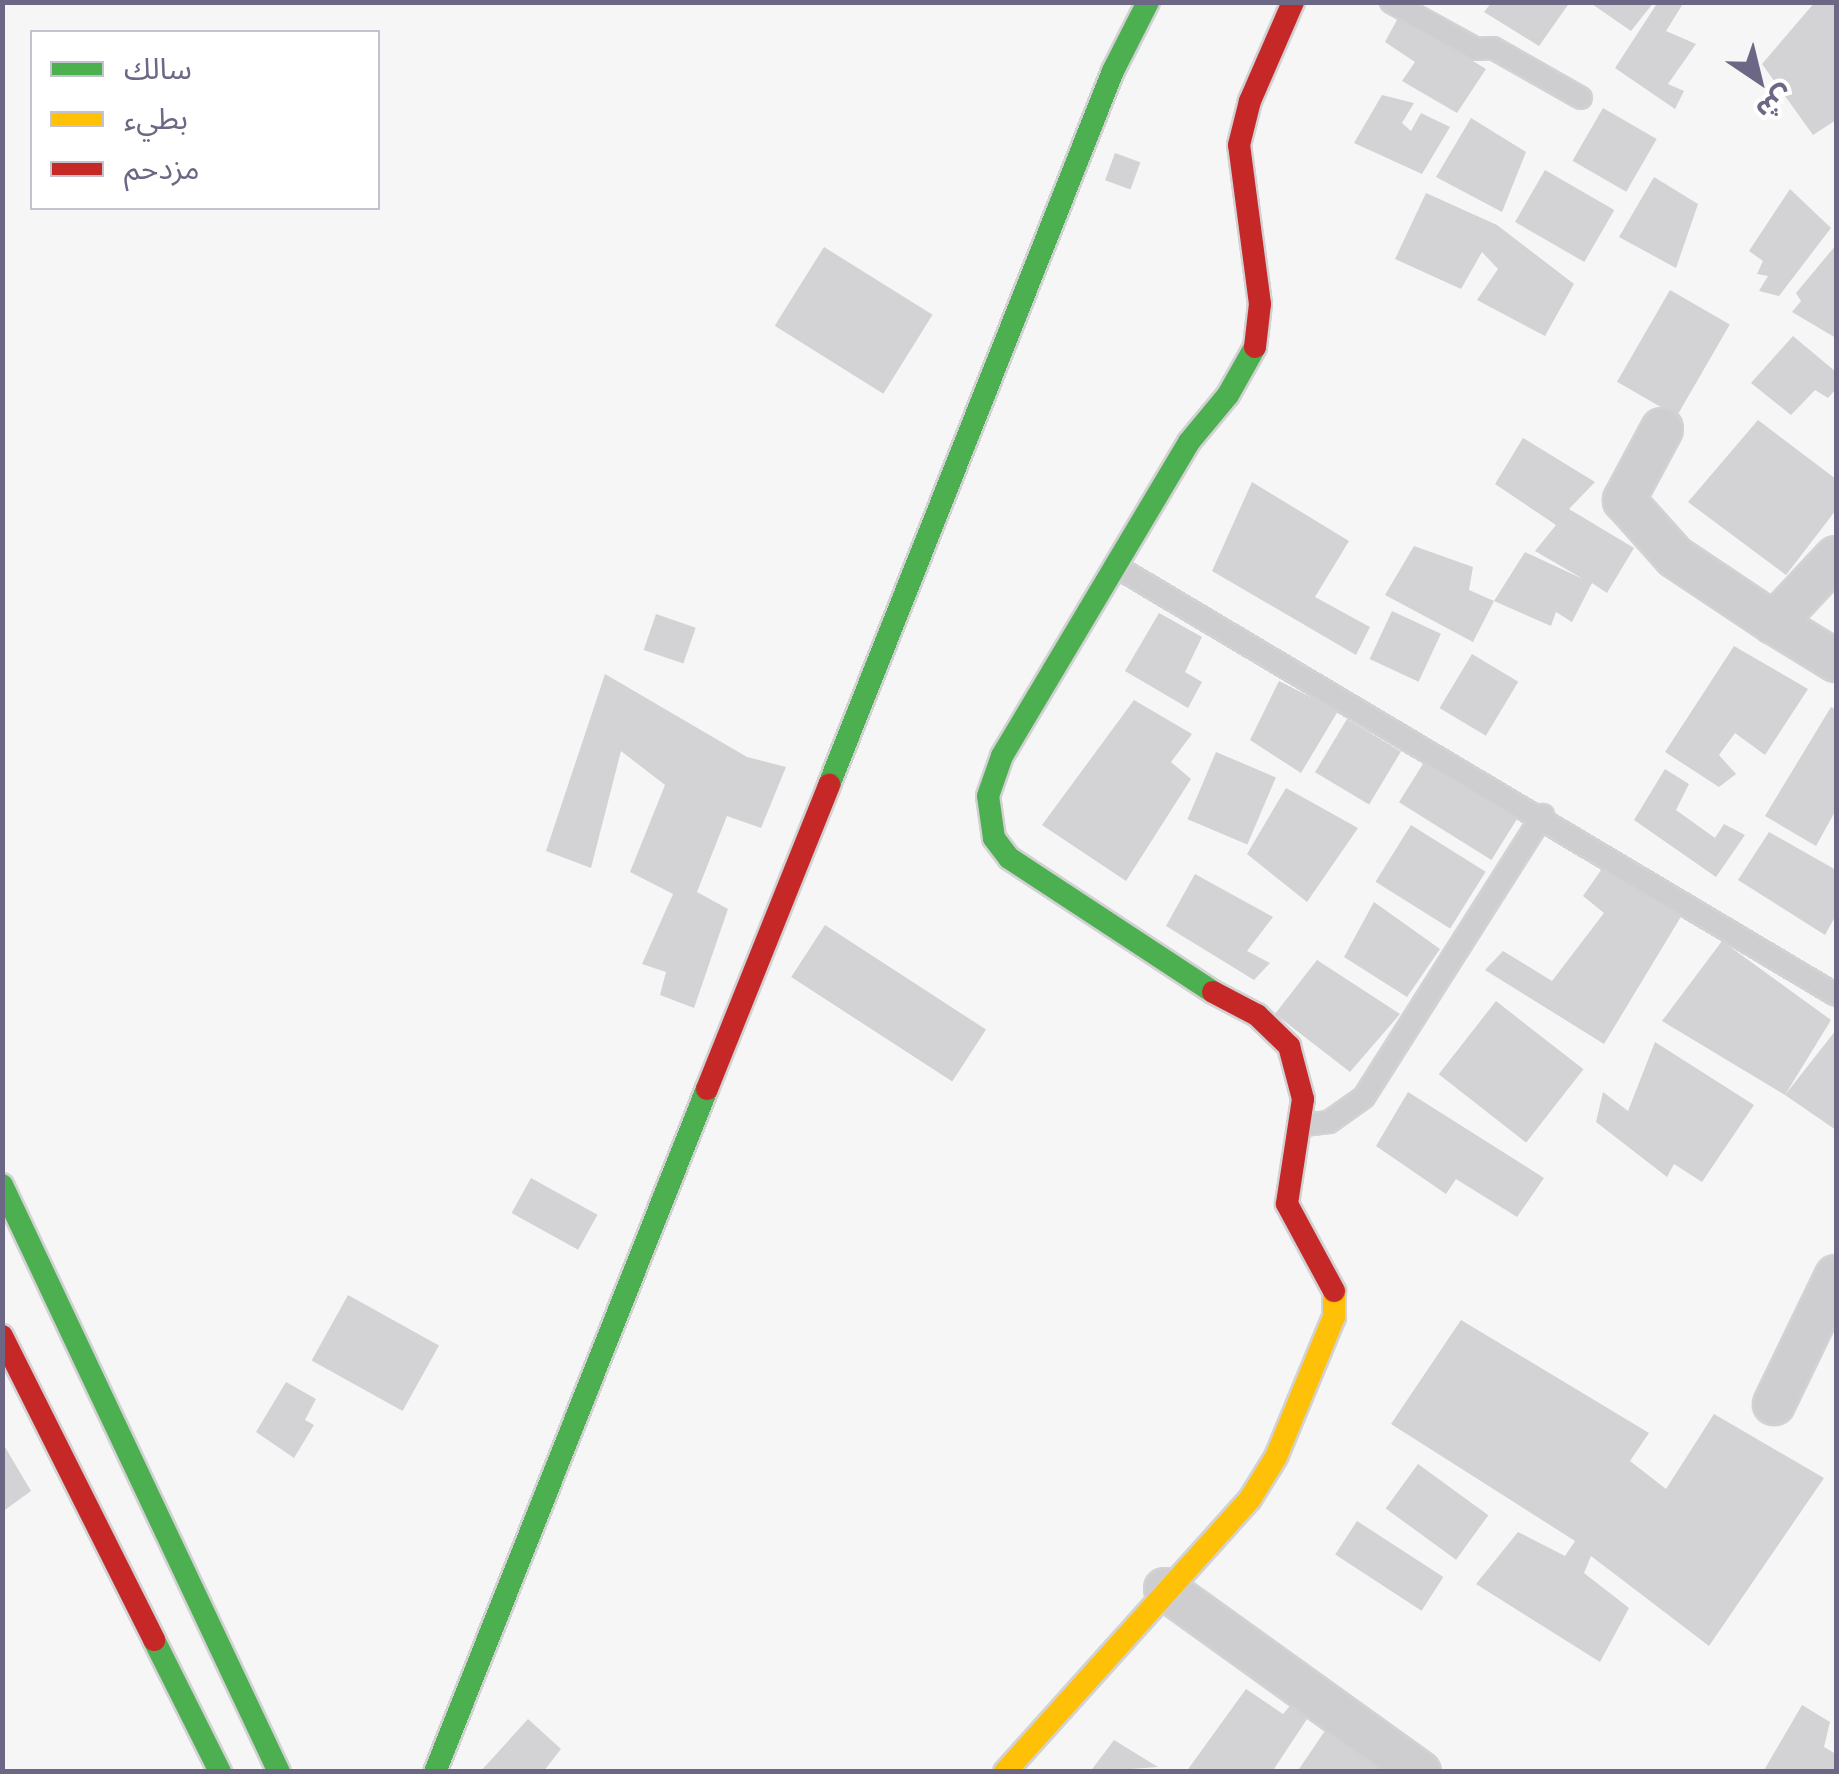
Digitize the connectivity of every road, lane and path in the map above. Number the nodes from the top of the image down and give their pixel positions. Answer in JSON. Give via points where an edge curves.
{"nodes":[{"id":1,"x":1148,"y":2,"type":"edge"},
{"id":2,"x":1294,"y":2,"type":"edge"},
{"id":3,"x":1391,"y":2,"type":"edge"},
{"id":4,"x":1580,"y":98,"type":"dead end"},
{"id":5,"x":1662,"y":429,"type":"dead end"},
{"id":6,"x":1836,"y":557,"type":"edge"},
{"id":7,"x":1115,"y":566,"type":"junction"},
{"id":8,"x":1774,"y":623,"type":"junction"},
{"id":9,"x":1836,"y":661,"type":"edge"},
{"id":10,"x":1544,"y":815,"type":"junction"},
{"id":11,"x":1836,"y":994,"type":"edge"},
{"id":12,"x":1298,"y":1124,"type":"junction"},
{"id":13,"x":2,"y":1185,"type":"edge"},
{"id":14,"x":1836,"y":1276,"type":"edge"},
{"id":15,"x":2,"y":1336,"type":"edge"},
{"id":16,"x":1774,"y":1404,"type":"dead end"},
{"id":17,"x":1165,"y":1588,"type":"junction"},
{"id":18,"x":220,"y":1772,"type":"edge"},
{"id":19,"x":279,"y":1772,"type":"edge"},
{"id":20,"x":434,"y":1772,"type":"edge"},
{"id":21,"x":1005,"y":1772,"type":"edge"},
{"id":22,"x":1420,"y":1772,"type":"edge"}],
"edges":[{"from":1,"to":20,"type":"street","via":[[1113,71]]},
{"from":2,"to":7,"type":"street","via":[[1238,145],[1260,304],[1258,341]]},
{"from":3,"to":4,"type":"lane","via":[[1476,49],[1493,48]]},
{"from":5,"to":8,"type":"street","via":[[1624,500],[1675,557]]},
{"from":6,"to":8,"type":"street"},
{"from":7,"to":10,"type":"lane"},
{"from":7,"to":12,"type":"street","via":[[1002,756],[988,796],[994,838],[1009,858],[1168,967],[1276,1028],[1300,1070]]},
{"from":8,"to":9,"type":"street"},
{"from":10,"to":11,"type":"lane"},
{"from":10,"to":12,"type":"lane","via":[[1364,1097],[1329,1122]]},
{"from":12,"to":17,"type":"street","via":[[1287,1204],[1336,1295],[1334,1317],[1263,1481]]},
{"from":13,"to":19,"type":"street"},
{"from":14,"to":16,"type":"street"},
{"from":15,"to":18,"type":"street"},
{"from":17,"to":21,"type":"street"},
{"from":17,"to":22,"type":"street"}]}
